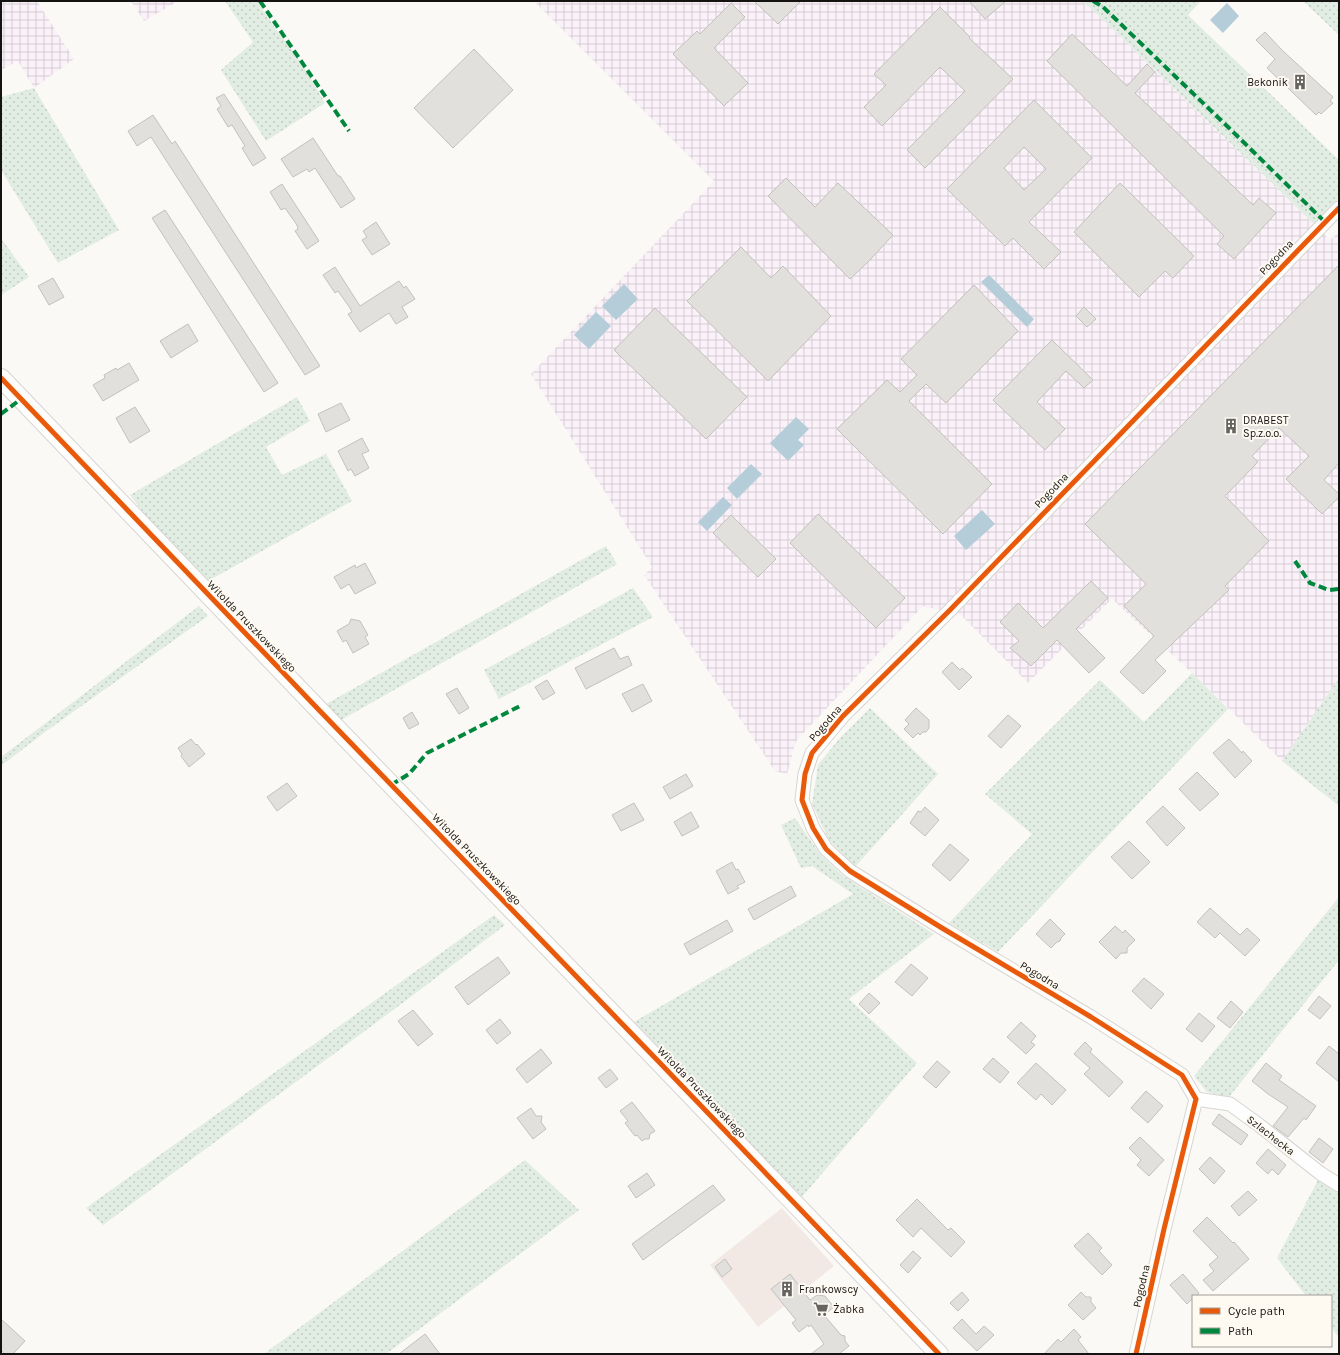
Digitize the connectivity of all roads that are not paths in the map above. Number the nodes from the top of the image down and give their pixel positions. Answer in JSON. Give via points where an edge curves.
{"nodes":[{"id":1,"x":1339,"y":208,"type":"edge"},
{"id":2,"x":1,"y":378,"type":"edge"},
{"id":3,"x":1196,"y":1098,"type":"junction"},
{"id":4,"x":1339,"y":1185,"type":"edge"},
{"id":5,"x":939,"y":1354,"type":"edge"},
{"id":6,"x":1136,"y":1354,"type":"edge"}],
"edges":[{"from":1,"to":3,"type":"street","name":"Pogodna","via":[[844,716],[812,752],[805,774],[802,800],[813,828],[826,849],[850,871],[1182,1075]]},
{"from":2,"to":5,"type":"street","name":"Witolda Pruszkowskiego"},
{"from":3,"to":4,"type":"street","name":"Szlachecka","via":[[1230,1104]]},
{"from":3,"to":6,"type":"street","name":"Pogodna"}]}
